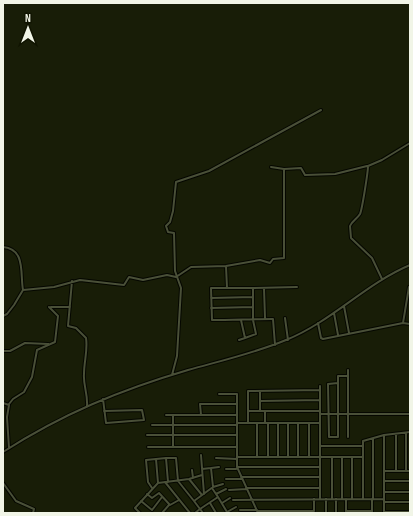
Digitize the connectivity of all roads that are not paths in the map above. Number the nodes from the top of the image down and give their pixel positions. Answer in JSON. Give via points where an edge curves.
{"nodes":[{"id":1,"x":321,"y":110,"type":"dead end"},
{"id":2,"x":410,"y":143,"type":"edge"},
{"id":3,"x":368,"y":166,"type":"junction"},
{"id":4,"x":271,"y":167,"type":"dead end"},
{"id":5,"x":284,"y":169,"type":"junction"},
{"id":6,"x":3,"y":247,"type":"edge"},
{"id":7,"x":410,"y":265,"type":"edge"},
{"id":8,"x":226,"y":266,"type":"junction"},
{"id":9,"x":176,"y":277,"type":"junction"},
{"id":10,"x":382,"y":279,"type":"junction"},
{"id":11,"x":72,"y":281,"type":"junction"},
{"id":12,"x":297,"y":287,"type":"dead end"},
{"id":13,"x":409,"y":287,"type":"dead end"},
{"id":14,"x":227,"y":288,"type":"junction"},
{"id":15,"x":253,"y":288,"type":"junction"},
{"id":16,"x":264,"y":288,"type":"junction"},
{"id":17,"x":23,"y":290,"type":"junction"},
{"id":18,"x":253,"y":297,"type":"junction"},
{"id":19,"x":211,"y":298,"type":"junction"},
{"id":20,"x":344,"y":306,"type":"junction"},
{"id":21,"x":70,"y":307,"type":"junction"},
{"id":22,"x":253,"y":307,"type":"junction"},
{"id":23,"x":211,"y":308,"type":"junction"},
{"id":24,"x":334,"y":313,"type":"junction"},
{"id":25,"x":3,"y":316,"type":"edge"},
{"id":26,"x":285,"y":318,"type":"dead end"},
{"id":27,"x":265,"y":319,"type":"junction"},
{"id":28,"x":241,"y":320,"type":"junction"},
{"id":29,"x":253,"y":320,"type":"junction"},
{"id":30,"x":318,"y":323,"type":"junction"},
{"id":31,"x":403,"y":323,"type":"junction"},
{"id":32,"x":410,"y":324,"type":"edge"},
{"id":33,"x":349,"y":333,"type":"junction"},
{"id":34,"x":338,"y":335,"type":"junction"},
{"id":35,"x":245,"y":338,"type":"junction"},
{"id":36,"x":239,"y":340,"type":"dead end"},
{"id":37,"x":288,"y":340,"type":"junction"},
{"id":38,"x":53,"y":344,"type":"junction"},
{"id":39,"x":274,"y":345,"type":"junction"},
{"id":40,"x":3,"y":351,"type":"edge"},
{"id":41,"x":348,"y":370,"type":"dead end"},
{"id":42,"x":172,"y":376,"type":"junction"},
{"id":43,"x":348,"y":376,"type":"junction"},
{"id":44,"x":338,"y":384,"type":"junction"},
{"id":45,"x":320,"y":386,"type":"dead end"},
{"id":46,"x":320,"y":390,"type":"junction"},
{"id":47,"x":260,"y":391,"type":"junction"},
{"id":48,"x":218,"y":394,"type":"dead end"},
{"id":49,"x":103,"y":399,"type":"junction"},
{"id":50,"x":320,"y":400,"type":"junction"},
{"id":51,"x":260,"y":401,"type":"junction"},
{"id":52,"x":3,"y":403,"type":"edge"},
{"id":53,"x":9,"y":404,"type":"junction"},
{"id":54,"x":236,"y":404,"type":"junction"},
{"id":55,"x":87,"y":406,"type":"junction"},
{"id":56,"x":104,"y":411,"type":"junction"},
{"id":57,"x":248,"y":411,"type":"junction"},
{"id":58,"x":260,"y":411,"type":"junction"},
{"id":59,"x":265,"y":411,"type":"junction"},
{"id":60,"x":320,"y":411,"type":"junction"},
{"id":61,"x":320,"y":414,"type":"junction"},
{"id":62,"x":328,"y":414,"type":"junction"},
{"id":63,"x":338,"y":414,"type":"junction"},
{"id":64,"x":348,"y":414,"type":"junction"},
{"id":65,"x":410,"y":414,"type":"edge"},
{"id":66,"x":166,"y":415,"type":"dead end"},
{"id":67,"x":173,"y":415,"type":"junction"},
{"id":68,"x":201,"y":415,"type":"junction"},
{"id":69,"x":236,"y":415,"type":"junction"},
{"id":70,"x":248,"y":423,"type":"junction"},
{"id":71,"x":257,"y":423,"type":"junction"},
{"id":72,"x":266,"y":423,"type":"junction"},
{"id":73,"x":278,"y":423,"type":"junction"},
{"id":74,"x":288,"y":423,"type":"junction"},
{"id":75,"x":298,"y":423,"type":"junction"},
{"id":76,"x":309,"y":423,"type":"junction"},
{"id":77,"x":320,"y":423,"type":"junction"},
{"id":78,"x":236,"y":424,"type":"junction"},
{"id":79,"x":152,"y":425,"type":"dead end"},
{"id":80,"x":173,"y":425,"type":"junction"},
{"id":81,"x":410,"y":432,"type":"edge"},
{"id":82,"x":406,"y":433,"type":"junction"},
{"id":83,"x":396,"y":434,"type":"junction"},
{"id":84,"x":173,"y":435,"type":"junction"},
{"id":85,"x":236,"y":435,"type":"junction"},
{"id":86,"x":384,"y":435,"type":"junction"},
{"id":87,"x":147,"y":436,"type":"dead end"},
{"id":88,"x":348,"y":437,"type":"dead end"},
{"id":89,"x":373,"y":438,"type":"junction"},
{"id":90,"x":320,"y":446,"type":"junction"},
{"id":91,"x":363,"y":446,"type":"junction"},
{"id":92,"x":148,"y":447,"type":"dead end"},
{"id":93,"x":173,"y":447,"type":"junction"},
{"id":94,"x":236,"y":447,"type":"junction"},
{"id":95,"x":9,"y":448,"type":"junction"},
{"id":96,"x":3,"y":452,"type":"edge"},
{"id":97,"x":201,"y":455,"type":"dead end"},
{"id":98,"x":257,"y":457,"type":"junction"},
{"id":99,"x":268,"y":457,"type":"junction"},
{"id":100,"x":278,"y":457,"type":"junction"},
{"id":101,"x":288,"y":457,"type":"junction"},
{"id":102,"x":298,"y":457,"type":"junction"},
{"id":103,"x":309,"y":457,"type":"junction"},
{"id":104,"x":320,"y":457,"type":"junction"},
{"id":105,"x":332,"y":457,"type":"junction"},
{"id":106,"x":342,"y":457,"type":"junction"},
{"id":107,"x":352,"y":457,"type":"junction"},
{"id":108,"x":363,"y":457,"type":"junction"},
{"id":109,"x":166,"y":458,"type":"junction"},
{"id":110,"x":216,"y":458,"type":"dead end"},
{"id":111,"x":237,"y":458,"type":"junction"},
{"id":112,"x":156,"y":459,"type":"junction"},
{"id":113,"x":219,"y":467,"type":"dead end"},
{"id":114,"x":320,"y":467,"type":"junction"},
{"id":115,"x":211,"y":468,"type":"junction"},
{"id":116,"x":237,"y":468,"type":"junction"},
{"id":117,"x":202,"y":469,"type":"junction"},
{"id":118,"x":226,"y":469,"type":"dead end"},
{"id":119,"x":192,"y":470,"type":"dead end"},
{"id":120,"x":384,"y":471,"type":"junction"},
{"id":121,"x":396,"y":471,"type":"junction"},
{"id":122,"x":406,"y":471,"type":"junction"},
{"id":123,"x":410,"y":471,"type":"edge"},
{"id":124,"x":202,"y":475,"type":"junction"},
{"id":125,"x":320,"y":477,"type":"junction"},
{"id":126,"x":193,"y":478,"type":"junction"},
{"id":127,"x":241,"y":478,"type":"junction"},
{"id":128,"x":189,"y":479,"type":"junction"},
{"id":129,"x":226,"y":479,"type":"dead end"},
{"id":130,"x":178,"y":481,"type":"junction"},
{"id":131,"x":384,"y":481,"type":"junction"},
{"id":132,"x":410,"y":481,"type":"edge"},
{"id":133,"x":166,"y":482,"type":"junction"},
{"id":134,"x":3,"y":483,"type":"edge"},
{"id":135,"x":158,"y":483,"type":"junction"},
{"id":136,"x":223,"y":484,"type":"dead end"},
{"id":137,"x":152,"y":488,"type":"junction"},
{"id":138,"x":213,"y":488,"type":"junction"},
{"id":139,"x":320,"y":488,"type":"junction"},
{"id":140,"x":246,"y":489,"type":"junction"},
{"id":141,"x":384,"y":492,"type":"junction"},
{"id":142,"x":410,"y":492,"type":"edge"},
{"id":143,"x":147,"y":494,"type":"junction"},
{"id":144,"x":203,"y":494,"type":"junction"},
{"id":145,"x":216,"y":494,"type":"junction"},
{"id":146,"x":162,"y":497,"type":"junction"},
{"id":147,"x":218,"y":497,"type":"junction"},
{"id":148,"x":230,"y":498,"type":"dead end"},
{"id":149,"x":326,"y":499,"type":"junction"},
{"id":150,"x":332,"y":499,"type":"junction"},
{"id":151,"x":336,"y":499,"type":"junction"},
{"id":152,"x":342,"y":499,"type":"junction"},
{"id":153,"x":346,"y":499,"type":"junction"},
{"id":154,"x":352,"y":499,"type":"junction"},
{"id":155,"x":363,"y":499,"type":"junction"},
{"id":156,"x":372,"y":499,"type":"junction"},
{"id":157,"x":179,"y":500,"type":"junction"},
{"id":158,"x":233,"y":500,"type":"dead end"},
{"id":159,"x":252,"y":500,"type":"junction"},
{"id":160,"x":314,"y":500,"type":"junction"},
{"id":161,"x":320,"y":500,"type":"junction"},
{"id":162,"x":141,"y":501,"type":"junction"},
{"id":163,"x":194,"y":501,"type":"junction"},
{"id":164,"x":384,"y":501,"type":"junction"},
{"id":165,"x":410,"y":502,"type":"edge"},
{"id":166,"x":210,"y":503,"type":"junction"},
{"id":167,"x":222,"y":503,"type":"junction"},
{"id":168,"x":169,"y":504,"type":"junction"},
{"id":169,"x":236,"y":507,"type":"dead end"},
{"id":170,"x":200,"y":509,"type":"junction"},
{"id":171,"x":240,"y":510,"type":"dead end"},
{"id":172,"x":257,"y":511,"type":"edge"},
{"id":173,"x":314,"y":512,"type":"edge"},
{"id":174,"x":346,"y":512,"type":"edge"},
{"id":175,"x":372,"y":512,"type":"edge"},
{"id":176,"x":410,"y":512,"type":"edge"},
{"id":177,"x":33,"y":513,"type":"edge"},
{"id":178,"x":140,"y":513,"type":"edge"},
{"id":179,"x":162,"y":513,"type":"edge"},
{"id":180,"x":190,"y":513,"type":"edge"},
{"id":181,"x":195,"y":513,"type":"edge"},
{"id":182,"x":203,"y":513,"type":"edge"},
{"id":183,"x":216,"y":513,"type":"edge"},
{"id":184,"x":326,"y":513,"type":"edge"},
{"id":185,"x":336,"y":513,"type":"edge"},
{"id":186,"x":384,"y":513,"type":"edge"}],
"edges":[{"from":1,"to":9,"type":"street","via":[[209,171],[176,182],[174,212],[170,222],[166,224],[168,232],[174,233]]},
{"from":2,"to":3,"type":"street"},
{"from":3,"to":5,"type":"street","via":[[338,174],[320,175],[305,175],[299,167]]},
{"from":3,"to":10,"type":"street","via":[[361,211],[349,229],[351,238],[372,258]]},
{"from":4,"to":5,"type":"street"},
{"from":5,"to":8,"type":"street","via":[[284,258],[273,259],[270,263],[260,260]]},
{"from":6,"to":17,"type":"street","via":[[15,252],[20,259]]},
{"from":7,"to":10,"type":"street"},
{"from":8,"to":9,"type":"street","via":[[191,267]]},
{"from":8,"to":14,"type":"street"},
{"from":9,"to":11,"type":"street","via":[[167,275],[142,280],[129,277],[124,285]]},
{"from":9,"to":42,"type":"street","via":[[181,288],[177,356]]},
{"from":10,"to":20,"type":"street"},
{"from":11,"to":17,"type":"street","via":[[54,287]]},
{"from":11,"to":21,"type":"street"},
{"from":12,"to":16,"type":"street"},
{"from":13,"to":31,"type":"street"},
{"from":14,"to":15,"type":"street"},
{"from":14,"to":19,"type":"street","via":[[211,288]]},
{"from":15,"to":16,"type":"street"},
{"from":15,"to":18,"type":"street"},
{"from":16,"to":27,"type":"street"},
{"from":17,"to":25,"type":"street","via":[[14,305]]},
{"from":18,"to":19,"type":"street"},
{"from":18,"to":22,"type":"street"},
{"from":19,"to":23,"type":"street"},
{"from":20,"to":24,"type":"street"},
{"from":20,"to":33,"type":"street"},
{"from":21,"to":38,"type":"street","via":[[49,308],[58,316],[56,339]]},
{"from":21,"to":55,"type":"street","via":[[68,326],[82,332],[86,340],[84,373]]},
{"from":22,"to":23,"type":"street"},
{"from":22,"to":29,"type":"street"},
{"from":23,"to":28,"type":"street","via":[[212,320]]},
{"from":24,"to":30,"type":"street"},
{"from":24,"to":34,"type":"street"},
{"from":26,"to":37,"type":"street"},
{"from":27,"to":29,"type":"street"},
{"from":27,"to":39,"type":"street","via":[[273,320]]},
{"from":28,"to":29,"type":"street"},
{"from":28,"to":35,"type":"street"},
{"from":29,"to":35,"type":"street","via":[[256,335]]},
{"from":30,"to":34,"type":"street","via":[[322,339]]},
{"from":30,"to":37,"type":"street"},
{"from":31,"to":32,"type":"street"},
{"from":31,"to":33,"type":"street"},
{"from":33,"to":34,"type":"street"},
{"from":35,"to":36,"type":"street"},
{"from":37,"to":39,"type":"street"},
{"from":38,"to":40,"type":"street","via":[[25,343],[10,351]]},
{"from":38,"to":53,"type":"street","via":[[37,350],[32,377],[24,392]]},
{"from":39,"to":42,"type":"street"},
{"from":41,"to":43,"type":"street"},
{"from":42,"to":49,"type":"street"},
{"from":43,"to":44,"type":"street","via":[[338,376]]},
{"from":43,"to":64,"type":"street"},
{"from":44,"to":62,"type":"street","via":[[328,384]]},
{"from":44,"to":63,"type":"street"},
{"from":45,"to":46,"type":"street"},
{"from":46,"to":47,"type":"street"},
{"from":46,"to":50,"type":"street"},
{"from":47,"to":51,"type":"street"},
{"from":47,"to":57,"type":"street","via":[[248,391]]},
{"from":48,"to":54,"type":"street","via":[[237,394]]},
{"from":49,"to":55,"type":"street"},
{"from":49,"to":56,"type":"street"},
{"from":50,"to":51,"type":"street"},
{"from":50,"to":60,"type":"street"},
{"from":51,"to":58,"type":"street"},
{"from":52,"to":53,"type":"street"},
{"from":53,"to":95,"type":"street"},
{"from":54,"to":68,"type":"street","via":[[200,404]]},
{"from":54,"to":69,"type":"street"},
{"from":55,"to":95,"type":"street"},
{"from":56,"to":56,"type":"street","via":[[106,423],[144,420],[142,410]]},
{"from":57,"to":58,"type":"street"},
{"from":57,"to":70,"type":"street"},
{"from":58,"to":59,"type":"street"},
{"from":59,"to":60,"type":"street"},
{"from":59,"to":72,"type":"street"},
{"from":60,"to":61,"type":"street"},
{"from":61,"to":62,"type":"street"},
{"from":61,"to":77,"type":"street"},
{"from":62,"to":63,"type":"street"},
{"from":62,"to":63,"type":"street","via":[[329,437],[338,437]]},
{"from":63,"to":64,"type":"street"},
{"from":64,"to":65,"type":"street"},
{"from":64,"to":88,"type":"street"},
{"from":66,"to":67,"type":"street"},
{"from":67,"to":68,"type":"street"},
{"from":67,"to":80,"type":"street"},
{"from":68,"to":69,"type":"street"},
{"from":69,"to":78,"type":"street"},
{"from":70,"to":71,"type":"street"},
{"from":70,"to":78,"type":"street"},
{"from":71,"to":72,"type":"street"},
{"from":71,"to":98,"type":"street"},
{"from":72,"to":73,"type":"street"},
{"from":72,"to":99,"type":"street"},
{"from":73,"to":74,"type":"street"},
{"from":73,"to":100,"type":"street"},
{"from":74,"to":75,"type":"street"},
{"from":74,"to":101,"type":"street"},
{"from":75,"to":76,"type":"street"},
{"from":75,"to":102,"type":"street"},
{"from":76,"to":77,"type":"street"},
{"from":76,"to":103,"type":"street"},
{"from":77,"to":90,"type":"street"},
{"from":78,"to":80,"type":"street"},
{"from":78,"to":85,"type":"street"},
{"from":79,"to":80,"type":"street"},
{"from":80,"to":84,"type":"street"},
{"from":81,"to":82,"type":"street"},
{"from":82,"to":83,"type":"street"},
{"from":82,"to":122,"type":"street"},
{"from":83,"to":86,"type":"street"},
{"from":83,"to":121,"type":"street"},
{"from":84,"to":85,"type":"street"},
{"from":84,"to":87,"type":"street"},
{"from":84,"to":93,"type":"street"},
{"from":85,"to":94,"type":"street"},
{"from":86,"to":89,"type":"street"},
{"from":86,"to":120,"type":"street"},
{"from":89,"to":91,"type":"street","via":[[363,441]]},
{"from":89,"to":156,"type":"street"},
{"from":90,"to":91,"type":"street"},
{"from":90,"to":104,"type":"street"},
{"from":91,"to":108,"type":"street"},
{"from":92,"to":93,"type":"street"},
{"from":93,"to":94,"type":"street"},
{"from":94,"to":111,"type":"street"},
{"from":95,"to":96,"type":"street"},
{"from":97,"to":117,"type":"street"},
{"from":98,"to":99,"type":"street"},
{"from":98,"to":111,"type":"street"},
{"from":99,"to":100,"type":"street"},
{"from":100,"to":101,"type":"street"},
{"from":101,"to":102,"type":"street"},
{"from":102,"to":103,"type":"street"},
{"from":103,"to":104,"type":"street"},
{"from":104,"to":105,"type":"street"},
{"from":104,"to":114,"type":"street"},
{"from":105,"to":106,"type":"street"},
{"from":105,"to":150,"type":"street"},
{"from":106,"to":107,"type":"street"},
{"from":106,"to":152,"type":"street"},
{"from":107,"to":108,"type":"street"},
{"from":107,"to":154,"type":"street"},
{"from":108,"to":155,"type":"street"},
{"from":109,"to":112,"type":"street"},
{"from":109,"to":130,"type":"street","via":[[176,458]]},
{"from":109,"to":133,"type":"street"},
{"from":110,"to":111,"type":"street"},
{"from":111,"to":116,"type":"street"},
{"from":112,"to":135,"type":"street"},
{"from":112,"to":137,"type":"street","via":[[146,461],[148,482]]},
{"from":113,"to":115,"type":"street"},
{"from":114,"to":116,"type":"street"},
{"from":114,"to":125,"type":"street"},
{"from":115,"to":117,"type":"street"},
{"from":115,"to":138,"type":"street"},
{"from":116,"to":118,"type":"street"},
{"from":116,"to":127,"type":"street"},
{"from":117,"to":124,"type":"street"},
{"from":119,"to":126,"type":"street"},
{"from":120,"to":121,"type":"street"},
{"from":120,"to":131,"type":"street"},
{"from":121,"to":122,"type":"street"},
{"from":122,"to":123,"type":"street"},
{"from":124,"to":126,"type":"street"},
{"from":124,"to":144,"type":"street"},
{"from":125,"to":127,"type":"street"},
{"from":125,"to":139,"type":"street"},
{"from":126,"to":128,"type":"street"},
{"from":127,"to":129,"type":"street"},
{"from":127,"to":140,"type":"street"},
{"from":128,"to":130,"type":"street"},
{"from":128,"to":144,"type":"street"},
{"from":130,"to":133,"type":"street"},
{"from":130,"to":163,"type":"street"},
{"from":131,"to":132,"type":"street"},
{"from":131,"to":141,"type":"street"},
{"from":133,"to":135,"type":"street"},
{"from":133,"to":157,"type":"street"},
{"from":134,"to":177,"type":"street","via":[[16,501],[34,509]]},
{"from":135,"to":137,"type":"street"},
{"from":136,"to":138,"type":"street"},
{"from":137,"to":143,"type":"street"},
{"from":138,"to":144,"type":"street"},
{"from":138,"to":145,"type":"street"},
{"from":139,"to":140,"type":"street"},
{"from":139,"to":161,"type":"street"},
{"from":140,"to":145,"type":"street","via":[[227,489]]},
{"from":140,"to":159,"type":"street"},
{"from":141,"to":142,"type":"street"},
{"from":141,"to":164,"type":"street"},
{"from":143,"to":146,"type":"street","via":[[152,498],[159,493]]},
{"from":143,"to":162,"type":"street"},
{"from":144,"to":163,"type":"street"},
{"from":145,"to":147,"type":"street"},
{"from":146,"to":162,"type":"street","via":[[152,510]]},
{"from":146,"to":168,"type":"street"},
{"from":147,"to":166,"type":"street"},
{"from":147,"to":167,"type":"street"},
{"from":148,"to":167,"type":"street"},
{"from":149,"to":150,"type":"street"},
{"from":149,"to":161,"type":"street"},
{"from":149,"to":184,"type":"street"},
{"from":150,"to":151,"type":"street"},
{"from":151,"to":152,"type":"street"},
{"from":151,"to":185,"type":"street"},
{"from":152,"to":153,"type":"street"},
{"from":153,"to":154,"type":"street"},
{"from":153,"to":174,"type":"street"},
{"from":154,"to":155,"type":"street"},
{"from":155,"to":156,"type":"street"},
{"from":156,"to":164,"type":"street"},
{"from":156,"to":175,"type":"street"},
{"from":157,"to":168,"type":"street","via":[[172,505]]},
{"from":157,"to":180,"type":"street"},
{"from":158,"to":159,"type":"street"},
{"from":159,"to":160,"type":"street"},
{"from":159,"to":172,"type":"street"},
{"from":160,"to":161,"type":"street"},
{"from":160,"to":173,"type":"street"},
{"from":162,"to":178,"type":"street","via":[[135,509]]},
{"from":163,"to":170,"type":"street"},
{"from":164,"to":165,"type":"street"},
{"from":164,"to":186,"type":"street"},
{"from":166,"to":170,"type":"street"},
{"from":166,"to":183,"type":"street"},
{"from":167,"to":169,"type":"street","via":[[227,512]]},
{"from":168,"to":179,"type":"street"},
{"from":170,"to":181,"type":"street"},
{"from":170,"to":182,"type":"street"},
{"from":171,"to":172,"type":"street"},
{"from":172,"to":173,"type":"street"},
{"from":174,"to":175,"type":"street"},
{"from":176,"to":186,"type":"street"}]}
